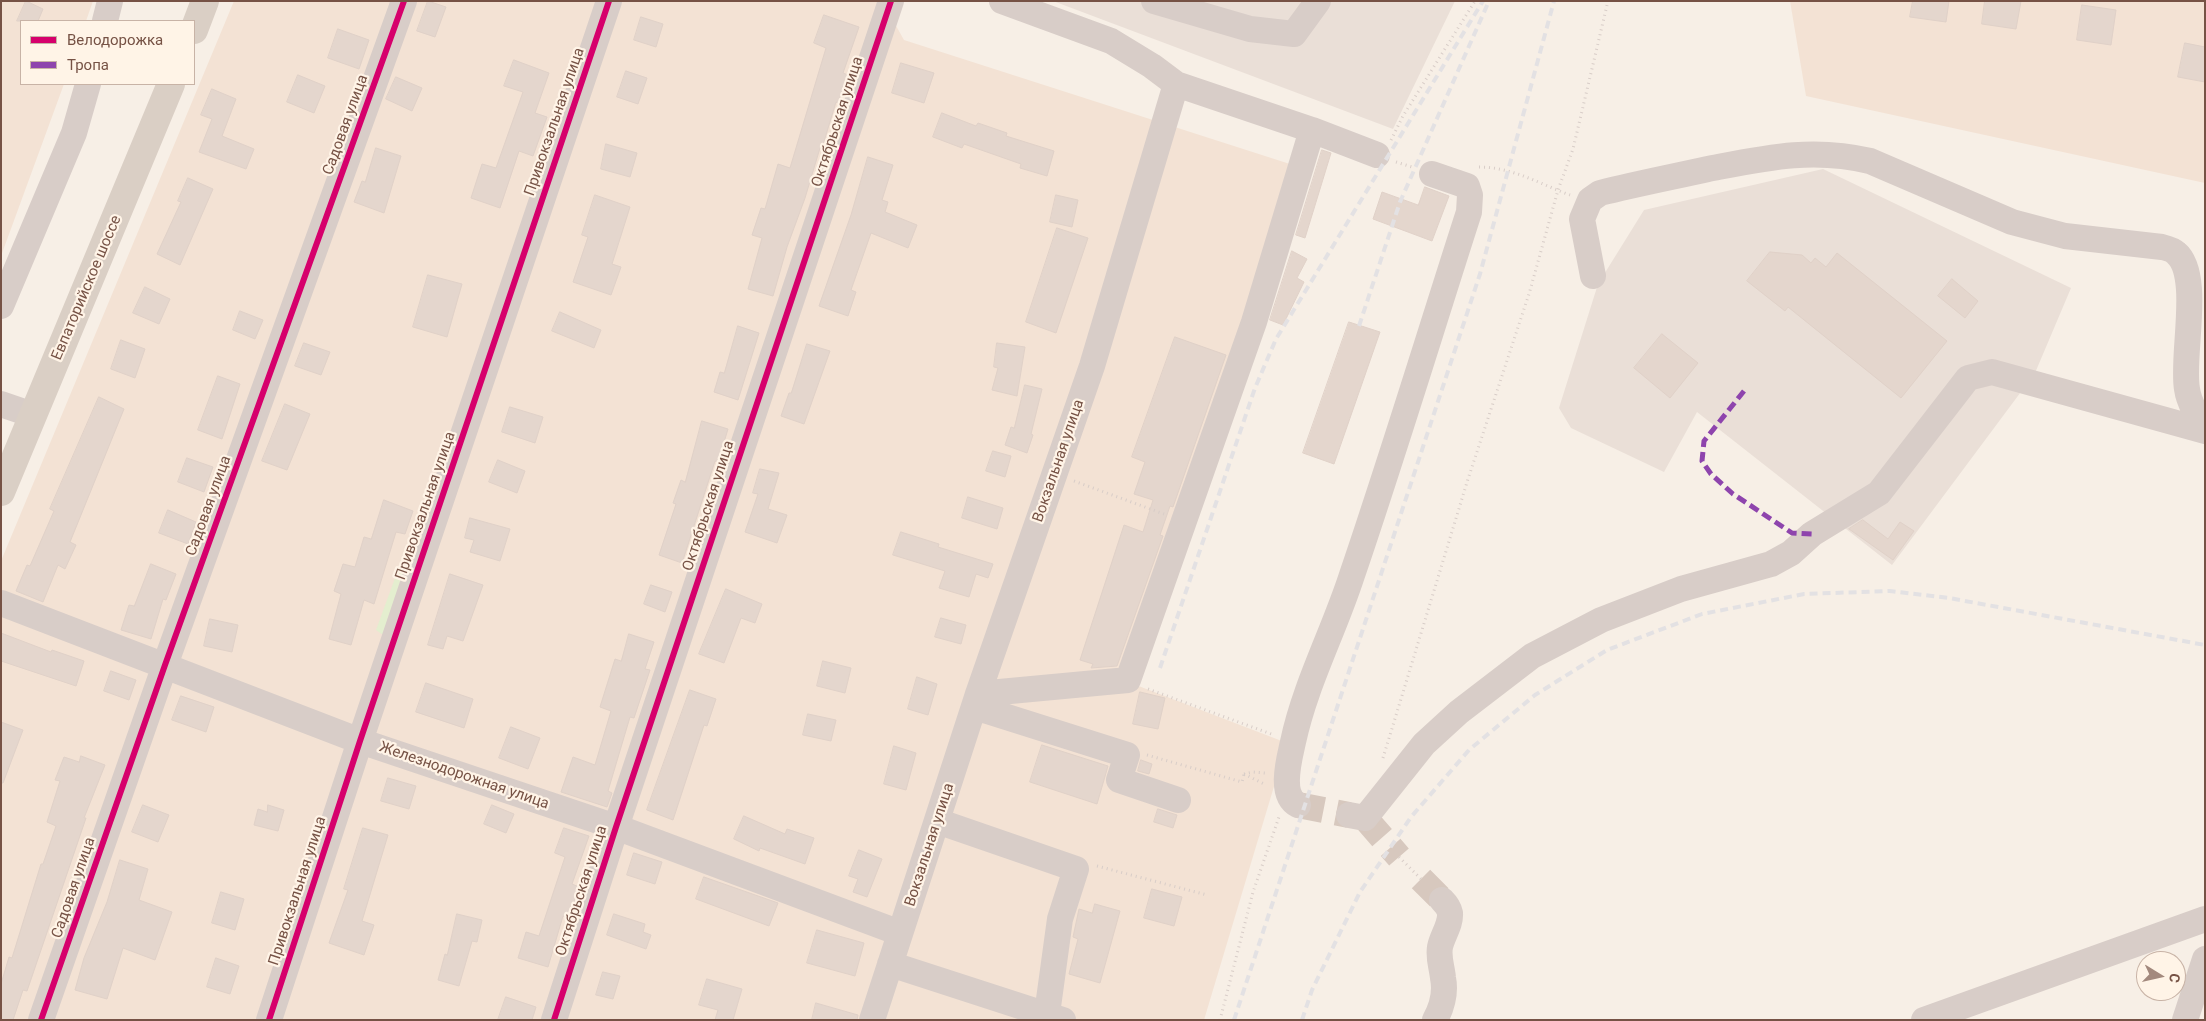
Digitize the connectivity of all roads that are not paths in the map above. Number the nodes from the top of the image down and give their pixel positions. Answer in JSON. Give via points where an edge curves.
{"nodes":[{"id":1,"x":110,"y":1,"type":"edge"},
{"id":2,"x":205,"y":1,"type":"edge"},
{"id":3,"x":404,"y":1,"type":"edge"},
{"id":4,"x":609,"y":1,"type":"edge"},
{"id":5,"x":891,"y":1,"type":"edge"},
{"id":6,"x":1002,"y":1,"type":"edge"},
{"id":7,"x":1154,"y":1,"type":"edge"},
{"id":8,"x":1318,"y":1,"type":"edge"},
{"id":9,"x":105,"y":20,"type":"edge"},
{"id":10,"x":195,"y":27,"type":"edge"},
{"id":11,"x":1176,"y":84,"type":"junction"},
{"id":12,"x":88,"y":85,"type":"edge"},
{"id":13,"x":171,"y":85,"type":"edge"},
{"id":14,"x":1312,"y":130,"type":"junction"},
{"id":15,"x":1377,"y":155,"type":"road end"},
{"id":16,"x":1432,"y":174,"type":"road end"},
{"id":17,"x":1593,"y":276,"type":"dead end"},
{"id":18,"x":1,"y":306,"type":"edge"},
{"id":19,"x":1,"y":404,"type":"edge"},
{"id":20,"x":34,"y":415,"type":"junction"},
{"id":21,"x":2205,"y":427,"type":"edge"},
{"id":22,"x":2205,"y":431,"type":"edge"},
{"id":23,"x":1,"y":492,"type":"edge"},
{"id":24,"x":1,"y":603,"type":"edge"},
{"id":25,"x":165,"y":665,"type":"junction"},
{"id":26,"x":976,"y":701,"type":"junction"},
{"id":27,"x":360,"y":741,"type":"junction"},
{"id":28,"x":1178,"y":800,"type":"dead end"},
{"id":29,"x":1293,"y":800,"type":"road end"},
{"id":30,"x":1349,"y":815,"type":"tunnel mouth"},
{"id":31,"x":937,"y":821,"type":"junction"},
{"id":32,"x":616,"y":827,"type":"junction"},
{"id":33,"x":1442,"y":900,"type":"tunnel mouth"},
{"id":34,"x":2205,"y":919,"type":"edge"},
{"id":35,"x":900,"y":933,"type":"junction"},
{"id":36,"x":2205,"y":959,"type":"edge"},
{"id":37,"x":890,"y":964,"type":"junction"},
{"id":38,"x":1055,"y":1017,"type":"edge"},
{"id":39,"x":41,"y":1020,"type":"edge"},
{"id":40,"x":269,"y":1020,"type":"edge"},
{"id":41,"x":554,"y":1020,"type":"edge"},
{"id":42,"x":872,"y":1020,"type":"edge"},
{"id":43,"x":1435,"y":1020,"type":"edge"},
{"id":44,"x":1924,"y":1020,"type":"edge"},
{"id":45,"x":2185,"y":1020,"type":"edge"}],
"edges":[{"from":1,"to":9,"type":"street"},
{"from":2,"to":10,"type":"main road"},
{"from":3,"to":25,"type":"street","name":"Садовая улица"},
{"from":4,"to":27,"type":"street","name":"Привокзальная улица"},
{"from":5,"to":32,"type":"street","name":"Октябрьская улица"},
{"from":6,"to":11,"type":"street","via":[[1111,41]]},
{"from":7,"to":8,"type":"street","via":[[1250,29],[1294,34]]},
{"from":11,"to":14,"type":"street"},
{"from":11,"to":26,"type":"street","name":"Вокзальная улица","via":[[1092,366]]},
{"from":12,"to":18,"type":"street","via":[[74,133]]},
{"from":13,"to":20,"type":"main road","name":"Евпаторийское шоссе"},
{"from":14,"to":15,"type":"street"},
{"from":14,"to":26,"type":"street","via":[[1254,322],[1128,680]]},
{"from":16,"to":29,"type":"street","via":[[1467,186],[1469,212],[1352,577],[1293,742],[1287,781]]},
{"from":17,"to":21,"type":"street","via":[[1582,219],[1590,200],[1600,192],[1775,156],[1829,154],[1856,158],[2012,222],[2065,236],[2162,247],[2176,253],[2188,274],[2190,288],[2187,389],[2193,409]]},
{"from":19,"to":20,"type":"street"},
{"from":20,"to":23,"type":"main road","name":"Евпаторийское шоссе"},
{"from":22,"to":30,"type":"street","via":[[1992,372],[1968,378],[1879,493],[1812,534],[1791,553],[1771,564],[1681,590],[1601,620],[1532,656],[1458,712],[1424,744],[1365,818]]},
{"from":24,"to":25,"type":"street","name":"Железнодорожная улица"},
{"from":25,"to":27,"type":"street","name":"Железнодорожная улица"},
{"from":25,"to":39,"type":"street","name":"Садовая улица"},
{"from":26,"to":28,"type":"street","via":[[1127,755],[1119,780]]},
{"from":26,"to":31,"type":"street","name":"Вокзальная улица"},
{"from":27,"to":32,"type":"street","name":"Железнодорожная улица"},
{"from":27,"to":40,"type":"street","name":"Привокзальная улица"},
{"from":31,"to":35,"type":"street","name":"Вокзальная улица"},
{"from":31,"to":38,"type":"street","via":[[1076,869],[1060,919]]},
{"from":32,"to":35,"type":"street","name":"Железнодорожная улица"},
{"from":32,"to":41,"type":"street","name":"Октябрьская улица"},
{"from":33,"to":43,"type":"street","via":[[1450,915],[1439,958],[1444,994]]},
{"from":34,"to":44,"type":"street"},
{"from":35,"to":37,"type":"street","name":"Вокзальная улица"},
{"from":36,"to":45,"type":"street"},
{"from":37,"to":38,"type":"street"},
{"from":37,"to":42,"type":"street","name":"Вокзальная улица"}]}
